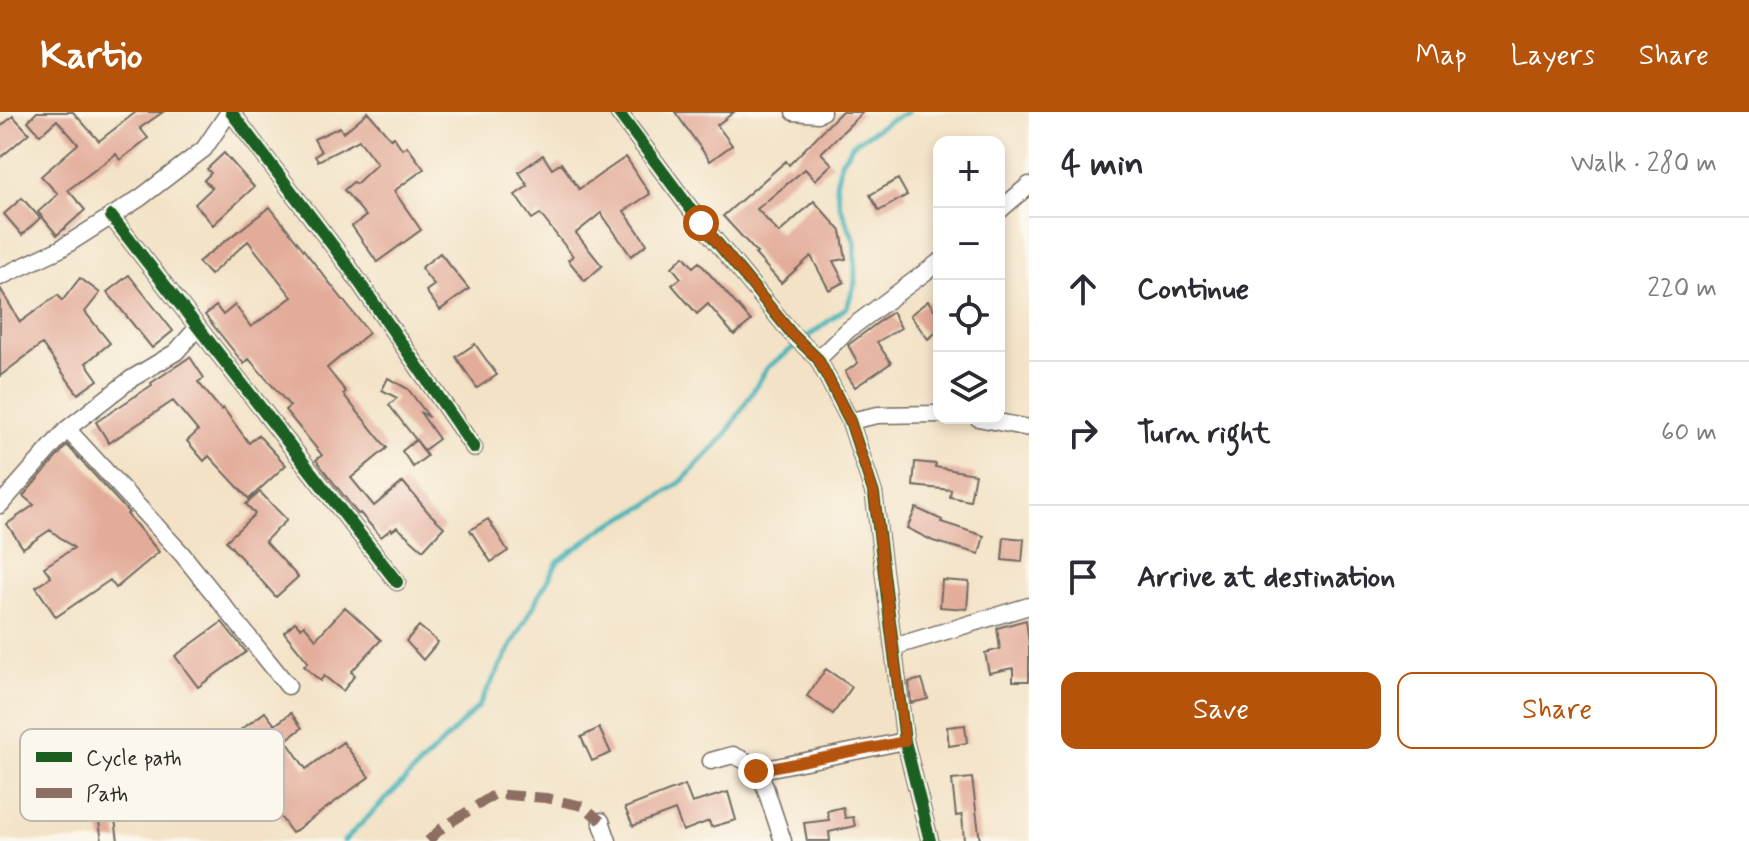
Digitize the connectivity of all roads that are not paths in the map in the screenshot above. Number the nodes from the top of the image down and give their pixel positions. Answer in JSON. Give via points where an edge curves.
{"nodes":[{"id":1,"x":230,"y":112,"type":"edge"},
{"id":2,"x":618,"y":112,"type":"edge"},
{"id":3,"x":794,"y":112,"type":"edge"},
{"id":4,"x":822,"y":112,"type":"edge"},
{"id":5,"x":1029,"y":185,"type":"edge"},
{"id":6,"x":1002,"y":208,"type":"edge"},
{"id":7,"x":111,"y":216,"type":"junction"},
{"id":8,"x":933,"y":266,"type":"edge"},
{"id":9,"x":1,"y":275,"type":"edge"},
{"id":10,"x":198,"y":327,"type":"junction"},
{"id":11,"x":813,"y":355,"type":"junction"},
{"id":12,"x":933,"y":414,"type":"edge"},
{"id":13,"x":850,"y":421,"type":"junction"},
{"id":14,"x":1005,"y":423,"type":"edge"},
{"id":15,"x":1029,"y":428,"type":"edge"},
{"id":16,"x":67,"y":429,"type":"junction"},
{"id":17,"x":474,"y":448,"type":"dead end"},
{"id":18,"x":0,"y":505,"type":"edge"},
{"id":19,"x":397,"y":582,"type":"dead end"},
{"id":20,"x":1029,"y":606,"type":"edge"},
{"id":21,"x":893,"y":647,"type":"junction"},
{"id":22,"x":288,"y":686,"type":"dead end"},
{"id":23,"x":905,"y":741,"type":"junction"},
{"id":24,"x":711,"y":761,"type":"dead end"},
{"id":25,"x":756,"y":771,"type":"junction"},
{"id":26,"x":601,"y":821,"type":"dead end"},
{"id":27,"x":608,"y":841,"type":"edge"},
{"id":28,"x":783,"y":841,"type":"edge"},
{"id":29,"x":930,"y":841,"type":"edge"}],
"edges":[{"from":1,"to":7,"type":"street","via":[[204,149]]},
{"from":1,"to":17,"type":"street","via":[[346,263]]},
{"from":2,"to":11,"type":"street","via":[[701,223]]},
{"from":3,"to":4,"type":"street"},
{"from":5,"to":6,"type":"street"},
{"from":7,"to":9,"type":"street","via":[[60,249]]},
{"from":7,"to":10,"type":"street"},
{"from":8,"to":11,"type":"street"},
{"from":10,"to":16,"type":"street","via":[[176,352]]},
{"from":10,"to":19,"type":"street"},
{"from":11,"to":13,"type":"street"},
{"from":12,"to":13,"type":"street"},
{"from":13,"to":21,"type":"street","via":[[874,494]]},
{"from":14,"to":15,"type":"street"},
{"from":16,"to":18,"type":"street"},
{"from":16,"to":22,"type":"street","via":[[182,554]]},
{"from":20,"to":21,"type":"street"},
{"from":21,"to":23,"type":"street"},
{"from":23,"to":25,"type":"street"},
{"from":23,"to":29,"type":"street"},
{"from":24,"to":25,"type":"street","via":[[733,755]]},
{"from":25,"to":28,"type":"street"},
{"from":26,"to":27,"type":"street"}]}
